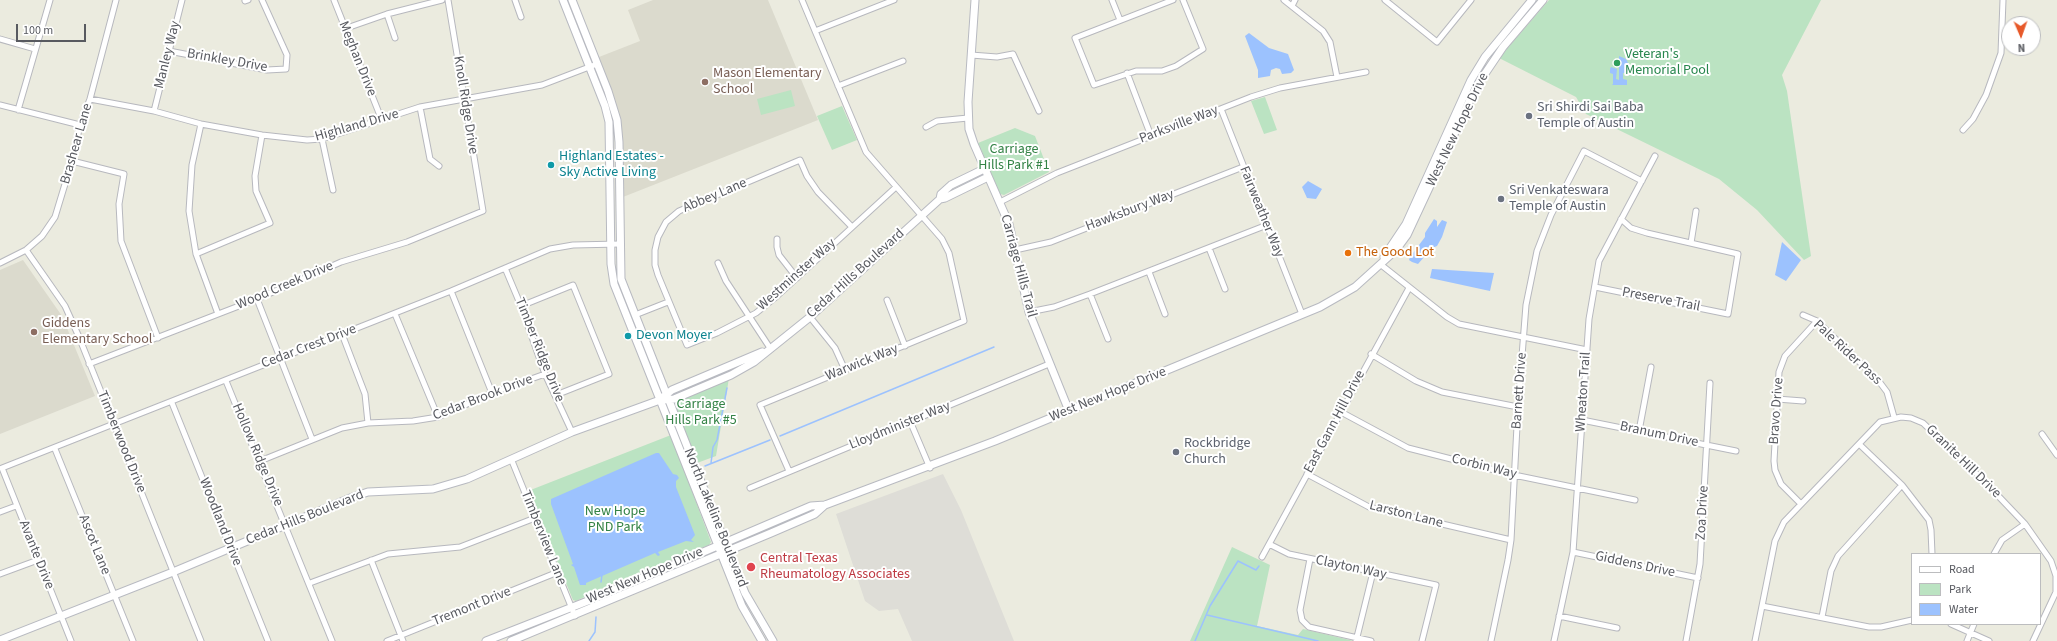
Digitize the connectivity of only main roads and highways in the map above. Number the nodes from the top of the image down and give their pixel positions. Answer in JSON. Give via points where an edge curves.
{"nodes":[{"id":1,"x":563,"y":0,"type":"edge"},
{"id":2,"x":572,"y":0,"type":"edge"},
{"id":3,"x":975,"y":0,"type":"edge"},
{"id":4,"x":1532,"y":0,"type":"edge"},
{"id":5,"x":1543,"y":0,"type":"edge"},
{"id":6,"x":984,"y":169,"type":"junction"},
{"id":7,"x":988,"y":177,"type":"junction"},
{"id":8,"x":940,"y":199,"type":"junction"},
{"id":9,"x":1380,"y":264,"type":"junction"},
{"id":10,"x":667,"y":396,"type":"junction"},
{"id":11,"x":660,"y":400,"type":"junction"},
{"id":12,"x":1069,"y":411,"type":"junction"},
{"id":13,"x":825,"y":505,"type":"junction"},
{"id":14,"x":725,"y":541,"type":"junction"},
{"id":15,"x":717,"y":545,"type":"junction"},
{"id":16,"x":729,"y":550,"type":"junction"},
{"id":17,"x":721,"y":553,"type":"junction"},
{"id":18,"x":647,"y":575,"type":"junction"},
{"id":19,"x":615,"y":599,"type":"junction"},
{"id":20,"x":0,"y":640,"type":"edge"},
{"id":21,"x":486,"y":641,"type":"edge"},
{"id":22,"x":511,"y":641,"type":"edge"},
{"id":23,"x":762,"y":641,"type":"edge"},
{"id":24,"x":772,"y":641,"type":"edge"}],
"edges":[{"from":1,"to":11,"type":"main road","name":"North Lakeline Boulevard","via":[[609,122],[614,284]]},
{"from":2,"to":10,"type":"main road","name":"North Lakeline Boulevard","via":[[617,120],[621,279]]},
{"from":3,"to":6,"type":"main road","name":"Carriage Hills Trail","via":[[968,118],[974,144]]},
{"from":4,"to":9,"type":"main road","name":"West New Hope Drive","via":[[1486,57],[1471,80],[1406,224]]},
{"from":5,"to":9,"type":"main road","name":"West New Hope Drive","via":[[1487,69],[1416,219],[1396,250]]},
{"from":6,"to":7,"type":"main road","name":"Carriage Hills Trail"},
{"from":6,"to":8,"type":"main road","name":"Cedar Hills Boulevard","via":[[951,185],[941,194]]},
{"from":7,"to":8,"type":"main road","name":"Cedar Hills Boulevard"},
{"from":7,"to":12,"type":"main road","name":"Carriage Hills Trail","via":[[1009,224],[1029,312]]},
{"from":8,"to":10,"type":"main road","name":"Cedar Hills Boulevard","via":[[810,317],[770,348]]},
{"from":9,"to":12,"type":"main road","name":"West New Hope Drive","via":[[1355,287],[1320,307]]},
{"from":10,"to":11,"type":"main road","name":"Cedar Hills Boulevard"},
{"from":10,"to":14,"type":"main road","name":"North Lakeline Boulevard"},
{"from":11,"to":15,"type":"main road","name":"North Lakeline Boulevard"},
{"from":11,"to":20,"type":"main road","name":"Cedar Hills Boulevard","via":[[572,432],[467,479],[433,488],[368,492]]},
{"from":12,"to":13,"type":"main road","name":"West New Hope Drive","via":[[930,468]]},
{"from":13,"to":14,"type":"main road","name":"West New Hope Drive","via":[[811,506]]},
{"from":13,"to":16,"type":"main road","name":"West New Hope Drive","via":[[815,514]]},
{"from":14,"to":15,"type":"main road","name":"West New Hope Drive"},
{"from":14,"to":16,"type":"main road","name":"North Lakeline Boulevard"},
{"from":15,"to":17,"type":"main road","name":"North Lakeline Boulevard"},
{"from":15,"to":18,"type":"main road","name":"West New Hope Drive"},
{"from":16,"to":17,"type":"main road","name":"West New Hope Drive"},
{"from":16,"to":24,"type":"main road","name":"North Lakeline Boulevard","via":[[746,593]]},
{"from":17,"to":19,"type":"main road","name":"West New Hope Drive"},
{"from":17,"to":23,"type":"main road","name":"North Lakeline Boulevard","via":[[742,606]]},
{"from":18,"to":19,"type":"main road","via":[[644,582],[619,592]]},
{"from":18,"to":21,"type":"main road","name":"West New Hope Drive"},
{"from":19,"to":22,"type":"main road","name":"West New Hope Drive"}]}
